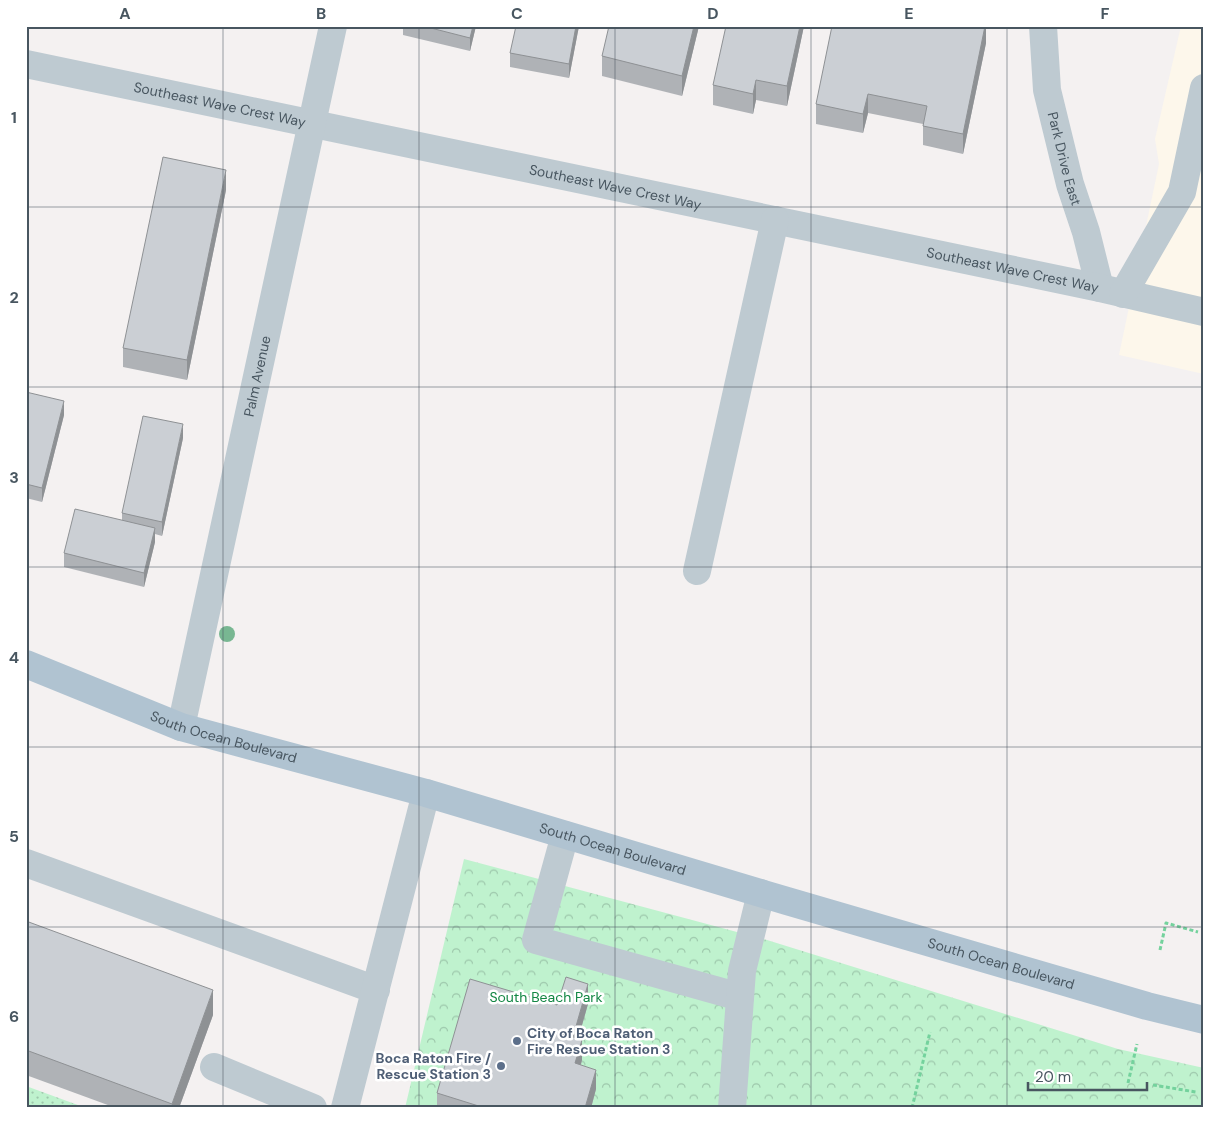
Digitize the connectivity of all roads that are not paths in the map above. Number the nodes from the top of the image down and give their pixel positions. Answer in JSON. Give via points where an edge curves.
{"nodes":[{"id":1,"x":333,"y":26,"type":"edge"},
{"id":2,"x":1043,"y":26,"type":"edge"},
{"id":3,"x":26,"y":64,"type":"edge"},
{"id":4,"x":1204,"y":90,"type":"edge"},
{"id":5,"x":312,"y":123,"type":"junction"},
{"id":6,"x":775,"y":220,"type":"junction"},
{"id":7,"x":1112,"y":291,"type":"junction"},
{"id":8,"x":1204,"y":312,"type":"edge"},
{"id":9,"x":697,"y":571,"type":"dead end"},
{"id":10,"x":26,"y":664,"type":"edge"},
{"id":11,"x":181,"y":727,"type":"junction"},
{"id":12,"x":426,"y":793,"type":"junction"},
{"id":13,"x":566,"y":834,"type":"junction"},
{"id":14,"x":26,"y":863,"type":"edge"},
{"id":15,"x":761,"y":893,"type":"junction"},
{"id":16,"x":376,"y":990,"type":"junction"},
{"id":17,"x":740,"y":997,"type":"junction"},
{"id":18,"x":1204,"y":1020,"type":"edge"},
{"id":19,"x":214,"y":1067,"type":"dead end"},
{"id":20,"x":313,"y":1108,"type":"edge"},
{"id":21,"x":345,"y":1108,"type":"edge"},
{"id":22,"x":732,"y":1108,"type":"edge"}],
"edges":[{"from":1,"to":5,"type":"street","name":"Palm Avenue"},
{"from":2,"to":7,"type":"street","name":"Park Drive East","via":[[1047,90],[1070,184],[1086,232]]},
{"from":3,"to":5,"type":"street","name":"Southeast Wave Crest Way"},
{"from":4,"to":7,"type":"street","via":[[1182,192]]},
{"from":5,"to":6,"type":"street","name":"Southeast Wave Crest Way"},
{"from":5,"to":11,"type":"street","name":"Palm Avenue"},
{"from":6,"to":7,"type":"street","name":"Southeast Wave Crest Way"},
{"from":6,"to":9,"type":"street"},
{"from":7,"to":8,"type":"street","name":"Southeast Wave Crest Way"},
{"from":10,"to":11,"type":"main road","name":"South Ocean Boulevard"},
{"from":11,"to":12,"type":"main road","name":"South Ocean Boulevard"},
{"from":12,"to":13,"type":"main road","name":"South Ocean Boulevard"},
{"from":12,"to":16,"type":"street"},
{"from":13,"to":15,"type":"main road","name":"South Ocean Boulevard"},
{"from":13,"to":17,"type":"street","via":[[536,940]]},
{"from":14,"to":16,"type":"street"},
{"from":15,"to":17,"type":"street","via":[[742,971]]},
{"from":15,"to":18,"type":"main road","name":"South Ocean Boulevard"},
{"from":16,"to":21,"type":"street"},
{"from":17,"to":22,"type":"street"},
{"from":19,"to":20,"type":"street"}]}
